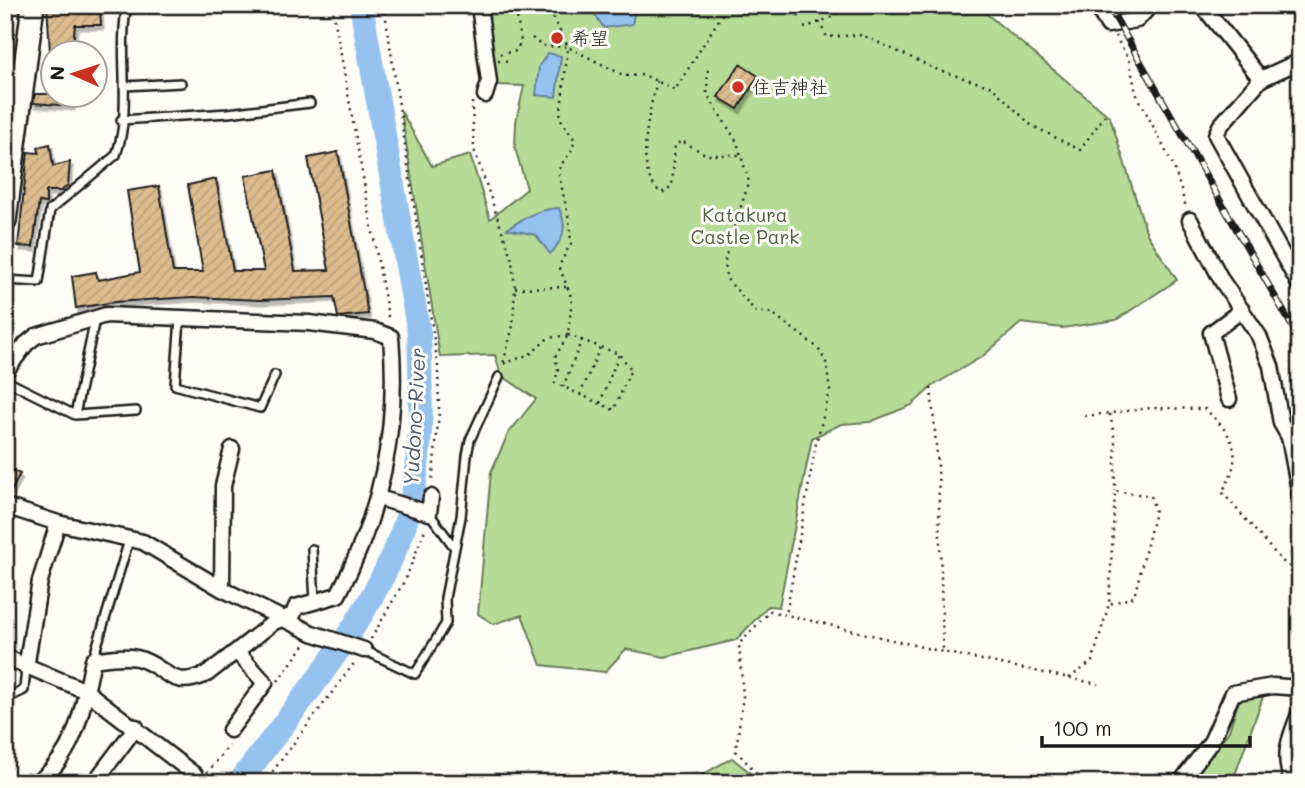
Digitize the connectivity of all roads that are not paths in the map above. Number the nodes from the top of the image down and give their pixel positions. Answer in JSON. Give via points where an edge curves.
{"nodes":[{"id":1,"x":33,"y":5,"type":"edge"},
{"id":2,"x":127,"y":5,"type":"edge"},
{"id":3,"x":479,"y":5,"type":"edge"},
{"id":4,"x":1096,"y":5,"type":"edge"},
{"id":5,"x":1151,"y":5,"type":"edge"},
{"id":6,"x":1202,"y":5,"type":"edge"},
{"id":7,"x":1295,"y":5,"type":"edge"},
{"id":8,"x":1300,"y":17,"type":"edge"},
{"id":9,"x":1300,"y":61,"type":"edge"},
{"id":10,"x":1261,"y":79,"type":"junction"},
{"id":11,"x":181,"y":83,"type":"dead end"},
{"id":12,"x":125,"y":86,"type":"junction"},
{"id":13,"x":485,"y":95,"type":"road end"},
{"id":14,"x":310,"y":103,"type":"dead end"},
{"id":15,"x":121,"y":120,"type":"junction"},
{"id":16,"x":12,"y":121,"type":"edge"},
{"id":17,"x":8,"y":179,"type":"edge"},
{"id":18,"x":1190,"y":220,"type":"road end"},
{"id":19,"x":5,"y":221,"type":"edge"},
{"id":20,"x":5,"y":280,"type":"edge"},
{"id":21,"x":1300,"y":286,"type":"edge"},
{"id":22,"x":1242,"y":310,"type":"junction"},
{"id":23,"x":95,"y":319,"type":"junction"},
{"id":24,"x":180,"y":319,"type":"junction"},
{"id":25,"x":5,"y":372,"type":"edge"},
{"id":26,"x":275,"y":375,"type":"dead end"},
{"id":27,"x":499,"y":377,"type":"road end"},
{"id":28,"x":5,"y":380,"type":"edge"},
{"id":29,"x":1230,"y":399,"type":"dead end"},
{"id":30,"x":136,"y":411,"type":"dead end"},
{"id":31,"x":75,"y":415,"type":"junction"},
{"id":32,"x":1295,"y":436,"type":"edge"},
{"id":33,"x":232,"y":449,"type":"dead end"},
{"id":34,"x":1300,"y":496,"type":"edge"},
{"id":35,"x":431,"y":497,"type":"road end"},
{"id":36,"x":381,"y":499,"type":"junction"},
{"id":37,"x":5,"y":506,"type":"edge"},
{"id":38,"x":427,"y":512,"type":"junction"},
{"id":39,"x":58,"y":523,"type":"junction"},
{"id":40,"x":130,"y":537,"type":"junction"},
{"id":41,"x":454,"y":547,"type":"junction"},
{"id":42,"x":312,"y":549,"type":"dead end"},
{"id":43,"x":222,"y":589,"type":"junction"},
{"id":44,"x":315,"y":601,"type":"junction"},
{"id":45,"x":283,"y":619,"type":"junction"},
{"id":46,"x":362,"y":650,"type":"joint"},
{"id":47,"x":237,"y":652,"type":"junction"},
{"id":48,"x":5,"y":657,"type":"edge"},
{"id":49,"x":93,"y":660,"type":"junction"},
{"id":50,"x":26,"y":668,"type":"junction"},
{"id":51,"x":1300,"y":688,"type":"edge"},
{"id":52,"x":86,"y":691,"type":"junction"},
{"id":53,"x":5,"y":699,"type":"edge"},
{"id":54,"x":1300,"y":712,"type":"edge"},
{"id":55,"x":136,"y":727,"type":"junction"},
{"id":56,"x":230,"y":730,"type":"dead end"},
{"id":57,"x":1300,"y":777,"type":"edge"},
{"id":58,"x":36,"y":783,"type":"edge"},
{"id":59,"x":94,"y":783,"type":"edge"},
{"id":60,"x":195,"y":783,"type":"edge"},
{"id":61,"x":1180,"y":783,"type":"edge"},
{"id":62,"x":1293,"y":783,"type":"edge"}],
"edges":[{"from":1,"to":16,"type":"main road"},
{"from":2,"to":12,"type":"lane"},
{"from":3,"to":13,"type":"street","via":[[489,82]]},
{"from":4,"to":5,"type":"street","via":[[1108,25],[1137,20]]},
{"from":6,"to":10,"type":"street"},
{"from":7,"to":8,"type":"street"},
{"from":9,"to":10,"type":"street"},
{"from":10,"to":21,"type":"street","via":[[1216,135]]},
{"from":11,"to":12,"type":"lane"},
{"from":12,"to":15,"type":"lane"},
{"from":14,"to":15,"type":"lane"},
{"from":15,"to":20,"type":"lane","via":[[119,147],[111,162],[50,209],[39,282]]},
{"from":16,"to":17,"type":"main road"},
{"from":17,"to":19,"type":"main road"},
{"from":18,"to":22,"type":"street"},
{"from":22,"to":29,"type":"street","via":[[1211,333]]},
{"from":22,"to":32,"type":"street","via":[[1271,366],[1281,423]]},
{"from":23,"to":24,"type":"street","via":[[106,314]]},
{"from":23,"to":25,"type":"street","via":[[36,336]]},
{"from":23,"to":31,"type":"lane"},
{"from":24,"to":26,"type":"lane","via":[[175,386],[260,408]]},
{"from":24,"to":36,"type":"street","via":[[309,323],[391,337],[393,418]]},
{"from":27,"to":41,"type":"lane","via":[[470,440]]},
{"from":28,"to":31,"type":"lane"},
{"from":30,"to":31,"type":"lane"},
{"from":32,"to":34,"type":"street"},
{"from":33,"to":43,"type":"street","via":[[223,486]]},
{"from":35,"to":38,"type":"street"},
{"from":36,"to":38,"type":"street"},
{"from":36,"to":44,"type":"street","via":[[338,595]]},
{"from":37,"to":39,"type":"street"},
{"from":38,"to":41,"type":"lane"},
{"from":39,"to":40,"type":"street"},
{"from":39,"to":50,"type":"street","via":[[40,582]]},
{"from":40,"to":43,"type":"street"},
{"from":40,"to":49,"type":"lane"},
{"from":41,"to":46,"type":"lane","via":[[445,598],[446,623],[420,670],[411,673]]},
{"from":42,"to":44,"type":"lane"},
{"from":43,"to":45,"type":"street"},
{"from":44,"to":45,"type":"street","via":[[296,607],[293,615]]},
{"from":45,"to":46,"type":"street"},
{"from":45,"to":47,"type":"street"},
{"from":47,"to":49,"type":"street","via":[[207,674],[188,681],[167,676],[135,657]]},
{"from":47,"to":56,"type":"street","via":[[265,683]]},
{"from":48,"to":50,"type":"street"},
{"from":49,"to":52,"type":"street"},
{"from":50,"to":52,"type":"street"},
{"from":50,"to":53,"type":"lane","via":[[23,690]]},
{"from":51,"to":61,"type":"street","via":[[1273,686],[1233,694],[1211,742]]},
{"from":52,"to":55,"type":"street"},
{"from":52,"to":58,"type":"street","via":[[63,760]]},
{"from":54,"to":62,"type":"street","via":[[1286,745],[1286,768]]},
{"from":55,"to":59,"type":"street"},
{"from":55,"to":60,"type":"street","via":[[195,775]]},
{"from":57,"to":62,"type":"street"}]}
